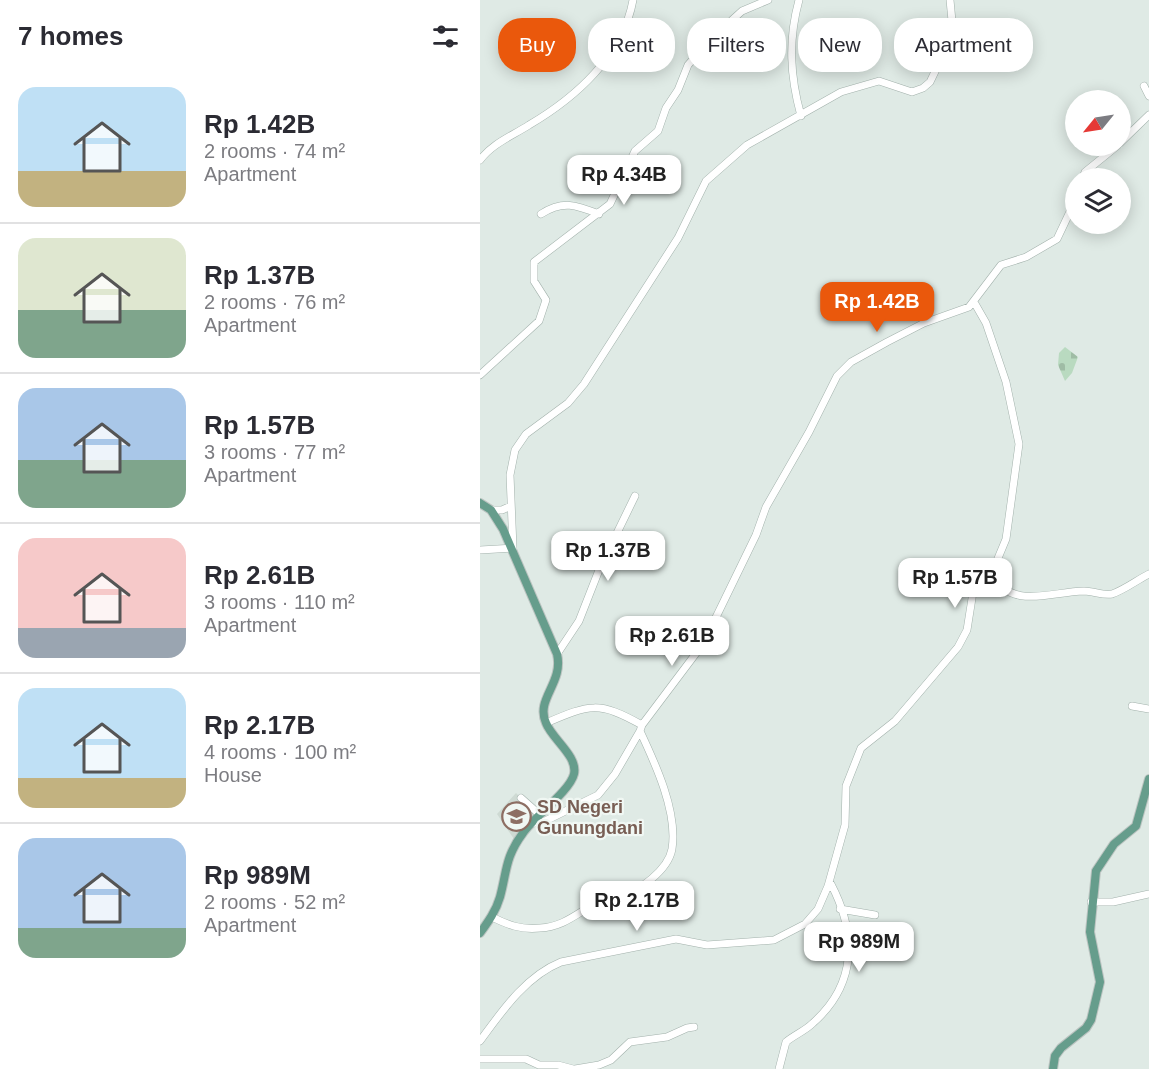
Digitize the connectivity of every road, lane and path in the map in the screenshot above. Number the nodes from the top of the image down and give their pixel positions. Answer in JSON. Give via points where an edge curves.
{"nodes":[{"id":1,"x":633,"y":0,"type":"edge"},
{"id":2,"x":768,"y":0,"type":"edge"},
{"id":3,"x":799,"y":0,"type":"edge"},
{"id":4,"x":950,"y":0,"type":"edge"},
{"id":5,"x":1144,"y":86,"type":"dead end"},
{"id":6,"x":1149,"y":96,"type":"edge"},
{"id":7,"x":1149,"y":115,"type":"edge"},
{"id":8,"x":801,"y":116,"type":"junction"},
{"id":9,"x":1131,"y":132,"type":"edge"},
{"id":10,"x":1104,"y":156,"type":"edge"},
{"id":11,"x":480,"y":160,"type":"edge"},
{"id":12,"x":1090,"y":168,"type":"edge"},
{"id":13,"x":541,"y":214,"type":"dead end"},
{"id":14,"x":599,"y":214,"type":"junction"},
{"id":15,"x":1065,"y":223,"type":"edge"},
{"id":16,"x":974,"y":302,"type":"junction"},
{"id":17,"x":480,"y":375,"type":"edge"},
{"id":18,"x":635,"y":496,"type":"dead end"},
{"id":19,"x":480,"y":503,"type":"edge"},
{"id":20,"x":511,"y":506,"type":"junction"},
{"id":21,"x":491,"y":510,"type":"junction"},
{"id":22,"x":513,"y":548,"type":"junction"},
{"id":23,"x":480,"y":550,"type":"edge"},
{"id":24,"x":1149,"y":574,"type":"edge"},
{"id":25,"x":991,"y":575,"type":"junction"},
{"id":26,"x":557,"y":654,"type":"junction"},
{"id":27,"x":1132,"y":706,"type":"dead end"},
{"id":28,"x":1149,"y":709,"type":"edge"},
{"id":29,"x":546,"y":723,"type":"junction"},
{"id":30,"x":641,"y":728,"type":"junction"},
{"id":31,"x":1149,"y":779,"type":"edge"},
{"id":32,"x":521,"y":798,"type":"dead end"},
{"id":33,"x":539,"y":814,"type":"junction"},
{"id":34,"x":531,"y":823,"type":"junction"},
{"id":35,"x":828,"y":886,"type":"junction"},
{"id":36,"x":1149,"y":894,"type":"edge"},
{"id":37,"x":1091,"y":902,"type":"junction"},
{"id":38,"x":840,"y":909,"type":"junction"},
{"id":39,"x":875,"y":915,"type":"dead end"},
{"id":40,"x":492,"y":916,"type":"junction"},
{"id":41,"x":480,"y":933,"type":"edge"},
{"id":42,"x":694,"y":1027,"type":"dead end"},
{"id":43,"x":480,"y":1041,"type":"edge"},
{"id":44,"x":480,"y":1059,"type":"edge"},
{"id":45,"x":1051,"y":1068,"type":"edge"},
{"id":46,"x":574,"y":1069,"type":"edge"},
{"id":47,"x":779,"y":1069,"type":"edge"}],
"edges":[{"from":1,"to":11,"type":"street","via":[[615,46],[585,84],[543,117],[491,148]]},
{"from":2,"to":14,"type":"street","via":[[742,11],[718,45],[688,65],[658,131],[635,151],[613,199]]},
{"from":3,"to":8,"type":"street","via":[[790,50]]},
{"from":4,"to":8,"type":"street","via":[[952,21],[944,53],[923,88],[912,92],[871,82],[841,92]]},
{"from":5,"to":6,"type":"street"},
{"from":7,"to":9,"type":"street"},
{"from":8,"to":20,"type":"street","via":[[747,145],[706,181],[678,238],[585,384],[568,403],[519,441],[510,464]]},
{"from":10,"to":12,"type":"street"},
{"from":13,"to":14,"type":"street","via":[[562,204]]},
{"from":14,"to":17,"type":"street","via":[[534,262],[534,281],[546,300],[542,315]]},
{"from":15,"to":16,"type":"street","via":[[1058,239],[1026,257],[1001,265]]},
{"from":16,"to":25,"type":"street","via":[[986,322],[1006,382],[1019,444],[1006,539]]},
{"from":16,"to":30,"type":"street","via":[[887,342],[851,362],[837,376],[766,507],[703,644]]},
{"from":18,"to":26,"type":"street","via":[[579,621]]},
{"from":19,"to":21,"type":"main road"},
{"from":20,"to":21,"type":"street"},
{"from":20,"to":22,"type":"street"},
{"from":21,"to":22,"type":"main road"},
{"from":22,"to":23,"type":"street"},
{"from":22,"to":26,"type":"main road"},
{"from":24,"to":25,"type":"street","via":[[1110,594],[1086,591],[1027,598],[998,585]]},
{"from":25,"to":35,"type":"street","via":[[973,592],[967,630],[958,646],[895,721],[861,748],[846,786],[845,825]]},
{"from":26,"to":29,"type":"main road","via":[[559,671],[544,703]]},
{"from":27,"to":28,"type":"street"},
{"from":29,"to":30,"type":"street","via":[[594,707],[618,712]]},
{"from":29,"to":33,"type":"main road","via":[[564,748],[574,772],[568,784]]},
{"from":30,"to":34,"type":"street","via":[[615,774],[597,795],[541,823]]},
{"from":30,"to":40,"type":"street","via":[[665,788],[672,847],[665,866],[630,893],[591,906],[557,926],[508,926]]},
{"from":31,"to":37,"type":"main road","via":[[1136,826],[1114,844],[1096,871]]},
{"from":32,"to":33,"type":"street"},
{"from":33,"to":34,"type":"main road"},
{"from":34,"to":40,"type":"main road","via":[[507,863]]},
{"from":35,"to":38,"type":"street","via":[[831,884]]},
{"from":35,"to":43,"type":"street","via":[[813,916],[774,940],[708,945],[676,939],[550,966],[508,1005]]},
{"from":36,"to":37,"type":"street","via":[[1113,902]]},
{"from":37,"to":45,"type":"main road","via":[[1090,932],[1100,982],[1091,1020],[1061,1048]]},
{"from":38,"to":39,"type":"street"},
{"from":38,"to":47,"type":"street","via":[[850,936],[849,964],[843,980],[812,1024],[786,1042]]},
{"from":40,"to":41,"type":"main road"},
{"from":42,"to":46,"type":"street","via":[[667,1037],[630,1042],[611,1060]]},
{"from":44,"to":46,"type":"street","via":[[526,1059],[539,1065]]}]}
